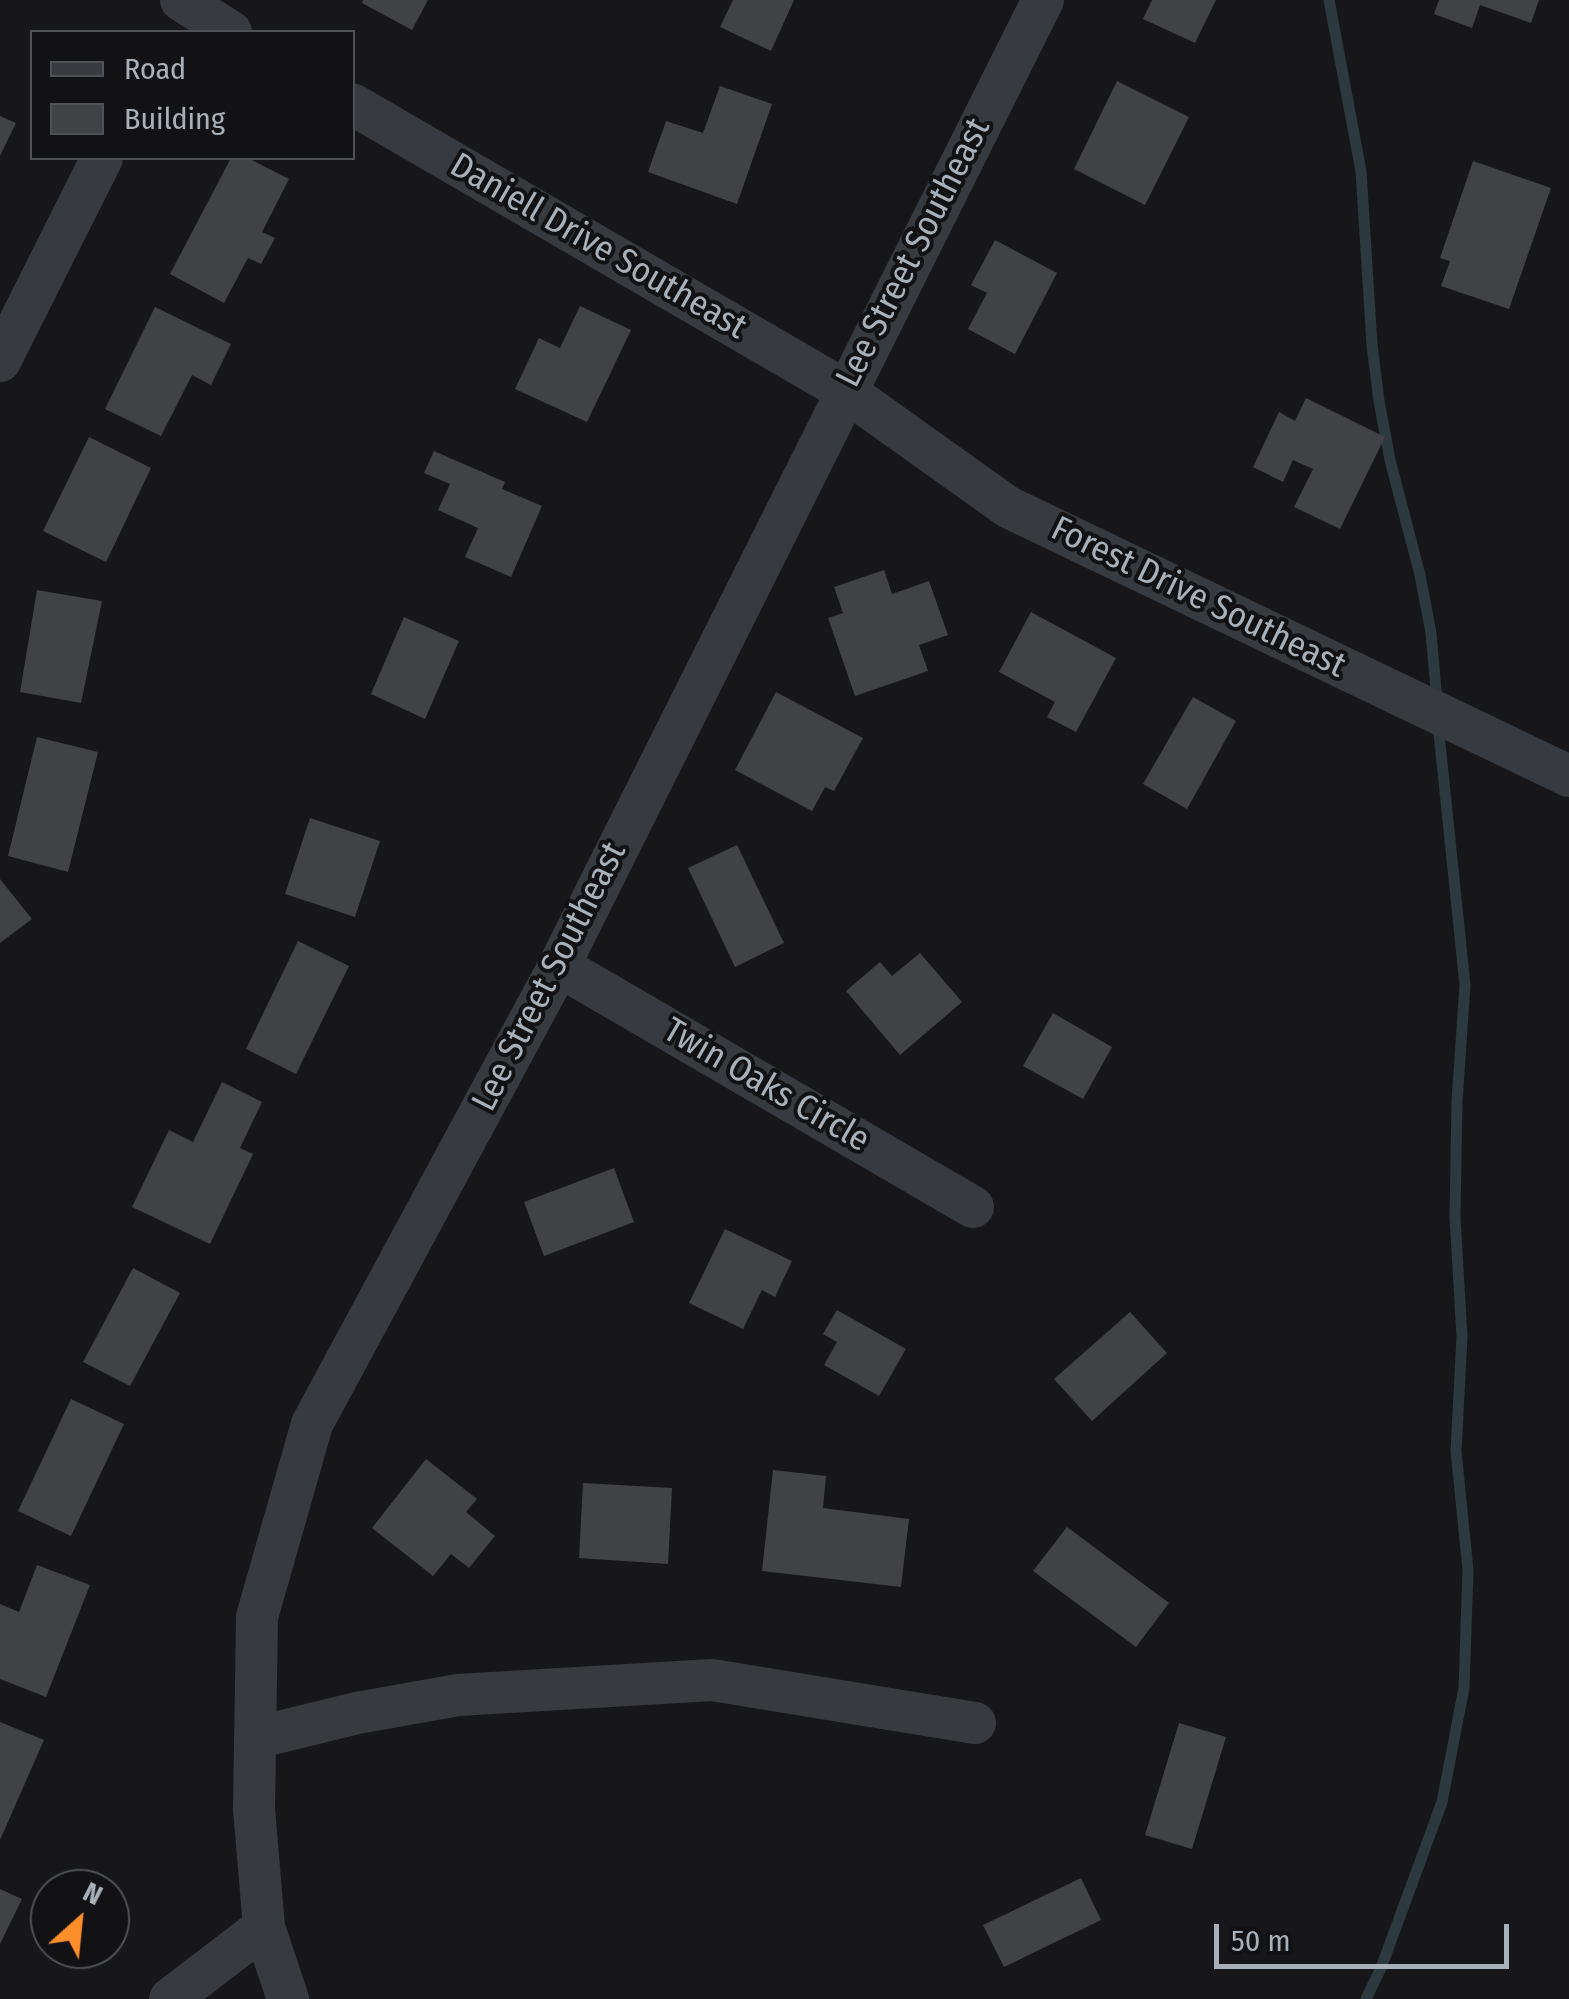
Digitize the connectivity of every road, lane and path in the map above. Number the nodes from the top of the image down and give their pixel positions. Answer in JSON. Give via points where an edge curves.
{"nodes":[{"id":1,"x":178,"y":0,"type":"edge"},
{"id":2,"x":1042,"y":0,"type":"edge"},
{"id":3,"x":163,"y":30,"type":"edge"},
{"id":4,"x":228,"y":30,"type":"edge"},
{"id":5,"x":355,"y":106,"type":"edge"},
{"id":6,"x":101,"y":160,"type":"edge"},
{"id":7,"x":0,"y":361,"type":"edge"},
{"id":8,"x":844,"y":390,"type":"junction"},
{"id":9,"x":1569,"y":776,"type":"edge"},
{"id":10,"x":559,"y":966,"type":"junction"},
{"id":11,"x":973,"y":1207,"type":"dead end"},
{"id":12,"x":976,"y":1723,"type":"dead end"},
{"id":13,"x":255,"y":1738,"type":"junction"},
{"id":14,"x":264,"y":1927,"type":"junction"},
{"id":15,"x":170,"y":1999,"type":"edge"},
{"id":16,"x":288,"y":1999,"type":"edge"}],
"edges":[{"from":1,"to":3,"type":"street"},
{"from":1,"to":4,"type":"street"},
{"from":2,"to":8,"type":"street","name":"Lee Street Southeast"},
{"from":5,"to":8,"type":"street","name":"Daniell Drive Southeast"},
{"from":6,"to":7,"type":"street"},
{"from":8,"to":9,"type":"street","name":"Forest Drive Southeast","via":[[1008,506]]},
{"from":8,"to":10,"type":"street","name":"Lee Street Southeast"},
{"from":10,"to":11,"type":"street","name":"Twin Oaks Circle"},
{"from":10,"to":13,"type":"street","name":"Lee Street Southeast","via":[[312,1424],[257,1617]]},
{"from":12,"to":13,"type":"street","via":[[712,1680],[458,1695]]},
{"from":13,"to":14,"type":"street","name":"Lee Street Southeast"},
{"from":14,"to":15,"type":"street"},
{"from":14,"to":16,"type":"street","name":"Lee Street Southeast"}]}
